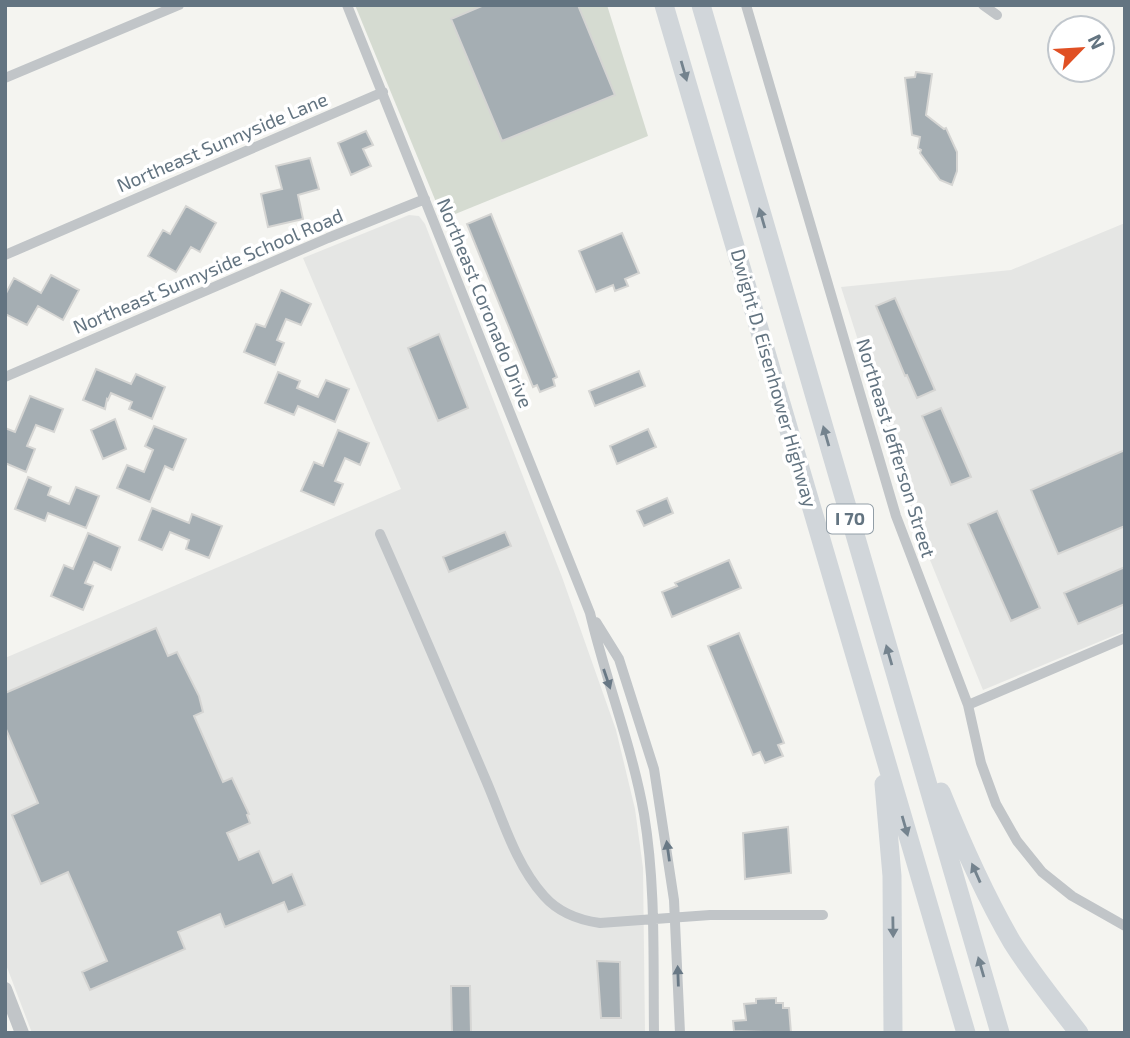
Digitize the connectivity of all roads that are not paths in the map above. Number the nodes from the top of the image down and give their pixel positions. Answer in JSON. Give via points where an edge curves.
{"nodes":[{"id":1,"x":179,"y":5,"type":"edge"},
{"id":2,"x":347,"y":5,"type":"edge"},
{"id":3,"x":664,"y":5,"type":"edge"},
{"id":4,"x":701,"y":5,"type":"edge"},
{"id":5,"x":746,"y":5,"type":"edge"},
{"id":6,"x":983,"y":5,"type":"edge"},
{"id":7,"x":997,"y":15,"type":"dead end"},
{"id":8,"x":5,"y":78,"type":"edge"},
{"id":9,"x":383,"y":92,"type":"junction"},
{"id":10,"x":425,"y":200,"type":"junction"},
{"id":11,"x":5,"y":255,"type":"edge"},
{"id":12,"x":5,"y":377,"type":"edge"},
{"id":13,"x":380,"y":534,"type":"dead end"},
{"id":14,"x":590,"y":613,"type":"junction"},
{"id":15,"x":1125,"y":638,"type":"edge"},
{"id":16,"x":903,"y":700,"type":"junction"},
{"id":17,"x":968,"y":705,"type":"junction"},
{"id":18,"x":879,"y":737,"type":"junction"},
{"id":19,"x":823,"y":915,"type":"dead end"},
{"id":20,"x":675,"y":918,"type":"junction"},
{"id":21,"x":652,"y":919,"type":"junction"},
{"id":22,"x":1125,"y":926,"type":"edge"},
{"id":23,"x":5,"y":989,"type":"edge"},
{"id":24,"x":22,"y":1033,"type":"edge"},
{"id":25,"x":654,"y":1033,"type":"edge"},
{"id":26,"x":680,"y":1033,"type":"edge"},
{"id":27,"x":893,"y":1033,"type":"edge"},
{"id":28,"x":966,"y":1033,"type":"edge"},
{"id":29,"x":1000,"y":1033,"type":"edge"},
{"id":30,"x":1079,"y":1033,"type":"edge"}],
"edges":[{"from":1,"to":8,"type":"street"},
{"from":2,"to":9,"type":"street","name":"Northeast Coronado Drive"},
{"from":3,"to":18,"type":"highway","name":"Dwight D. Eisenhower Highway","number":"I 70","one_way":true},
{"from":16,"to":4,"type":"highway","name":"Dwight D. Eisenhower Highway","number":"I 70","one_way":true},
{"from":5,"to":17,"type":"street","name":"Northeast Jefferson Street","via":[[896,516]]},
{"from":6,"to":7,"type":"street"},
{"from":9,"to":10,"type":"street","name":"Northeast Coronado Drive"},
{"from":9,"to":11,"type":"street","name":"Northeast Sunnyside Lane"},
{"from":10,"to":12,"type":"street","name":"Northeast Sunnyside School Road"},
{"from":10,"to":14,"type":"street","name":"Northeast Coronado Drive"},
{"from":13,"to":21,"type":"street","via":[[510,839],[542,894],[583,921]]},
{"from":20,"to":14,"type":"street","name":"Northeast Coronado Drive","one_way":true,"via":[[660,797],[644,733],[619,659]]},
{"from":14,"to":21,"type":"street","name":"Northeast Coronado Drive","one_way":true,"via":[[643,813]]},
{"from":15,"to":17,"type":"street"},
{"from":29,"to":16,"type":"highway","name":"Dwight D. Eisenhower Highway","number":"I 70","one_way":true},
{"from":30,"to":16,"type":"highway","one_way":true,"via":[[1014,944],[986,896]]},
{"from":17,"to":22,"type":"street","name":"Northeast Jefferson Street","via":[[981,763],[996,804],[1017,841],[1042,872],[1072,896]]},
{"from":18,"to":27,"type":"highway","one_way":true,"via":[[892,876]]},
{"from":18,"to":28,"type":"highway","name":"Dwight D. Eisenhower Highway","number":"I 70","one_way":true},
{"from":19,"to":20,"type":"street"},
{"from":20,"to":21,"type":"street"},
{"from":26,"to":20,"type":"street","name":"Northeast Coronado Drive","one_way":true},
{"from":21,"to":25,"type":"street","name":"Northeast Coronado Drive"},
{"from":23,"to":24,"type":"street"}]}
